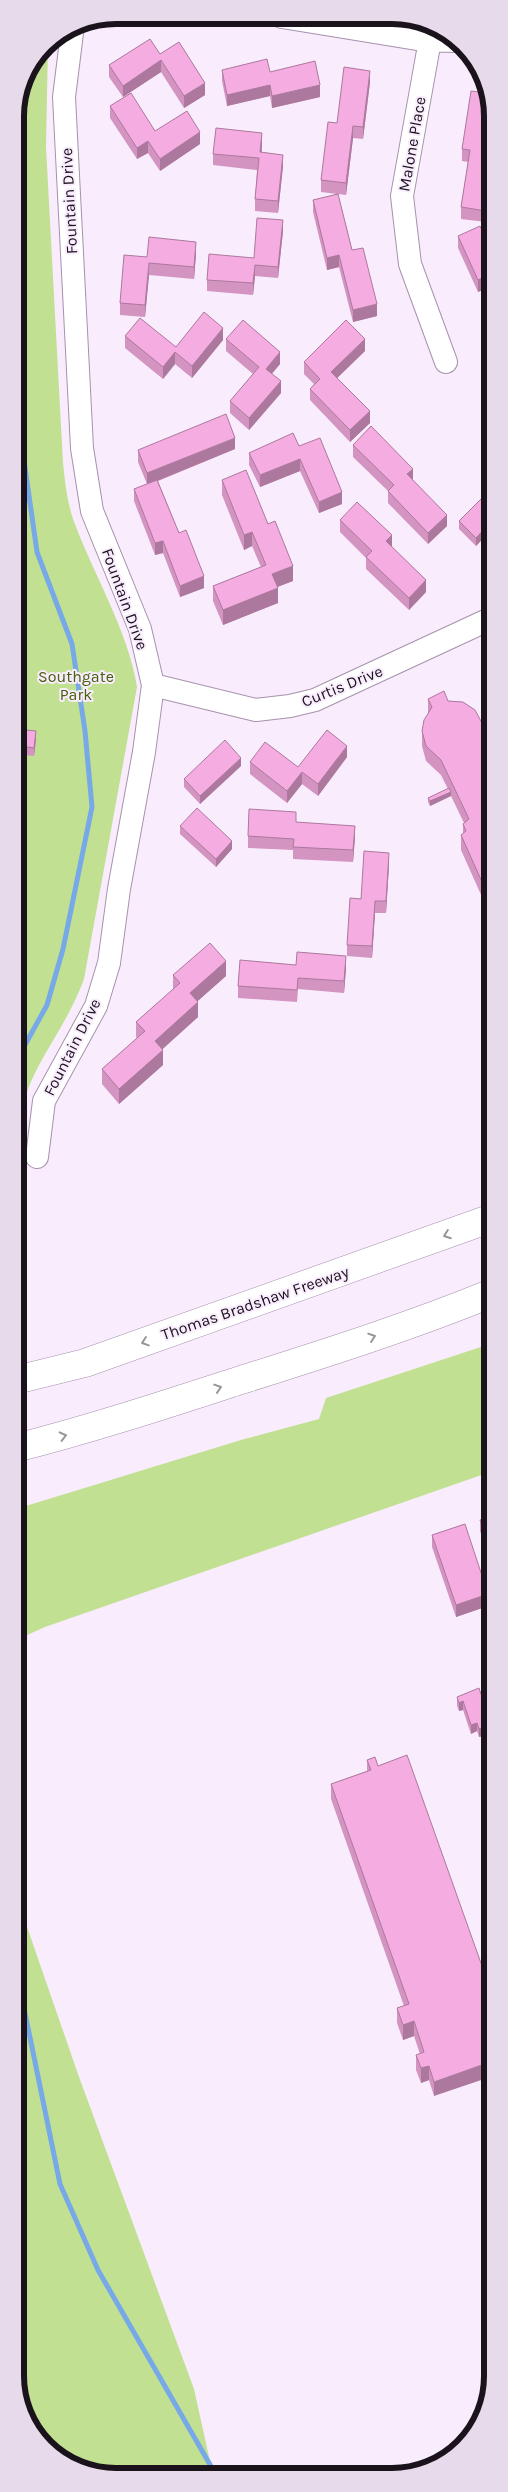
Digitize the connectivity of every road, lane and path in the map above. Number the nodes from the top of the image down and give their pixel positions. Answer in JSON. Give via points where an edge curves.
{"nodes":[{"id":1,"x":327,"y":24,"type":"edge"},
{"id":2,"x":73,"y":35,"type":"edge"},
{"id":3,"x":430,"y":40,"type":"junction"},
{"id":4,"x":445,"y":41,"type":"edge"},
{"id":5,"x":446,"y":362,"type":"dead end"},
{"id":6,"x":484,"y":622,"type":"edge"},
{"id":7,"x":153,"y":684,"type":"junction"},
{"id":8,"x":38,"y":1157,"type":"dead end"},
{"id":9,"x":484,"y":1221,"type":"edge"},
{"id":10,"x":484,"y":1296,"type":"edge"},
{"id":11,"x":484,"y":1307,"type":"edge"},
{"id":12,"x":436,"y":1316,"type":"junction"},
{"id":13,"x":24,"y":1378,"type":"edge"},
{"id":14,"x":24,"y":1446,"type":"edge"}],
"edges":[{"from":1,"to":3,"type":"street"},
{"from":2,"to":7,"type":"street","name":"Fountain Drive","via":[[64,97],[82,448],[92,511],[140,630]]},
{"from":3,"to":4,"type":"street"},
{"from":3,"to":5,"type":"street","name":"Malone Place","via":[[402,196],[410,264]]},
{"from":6,"to":7,"type":"street","name":"Curtis Drive","via":[[315,700],[290,706],[256,710]]},
{"from":7,"to":8,"type":"street","name":"Fountain Drive","via":[[109,963],[96,1006],[44,1101]]},
{"from":9,"to":13,"type":"highway","name":"Thomas Bradshaw Freeway","one_way":true,"via":[[84,1363]]},
{"from":10,"to":12,"type":"highway"},
{"from":11,"to":12,"type":"highway"},
{"from":14,"to":12,"type":"highway","one_way":true,"via":[[78,1432]]}]}
